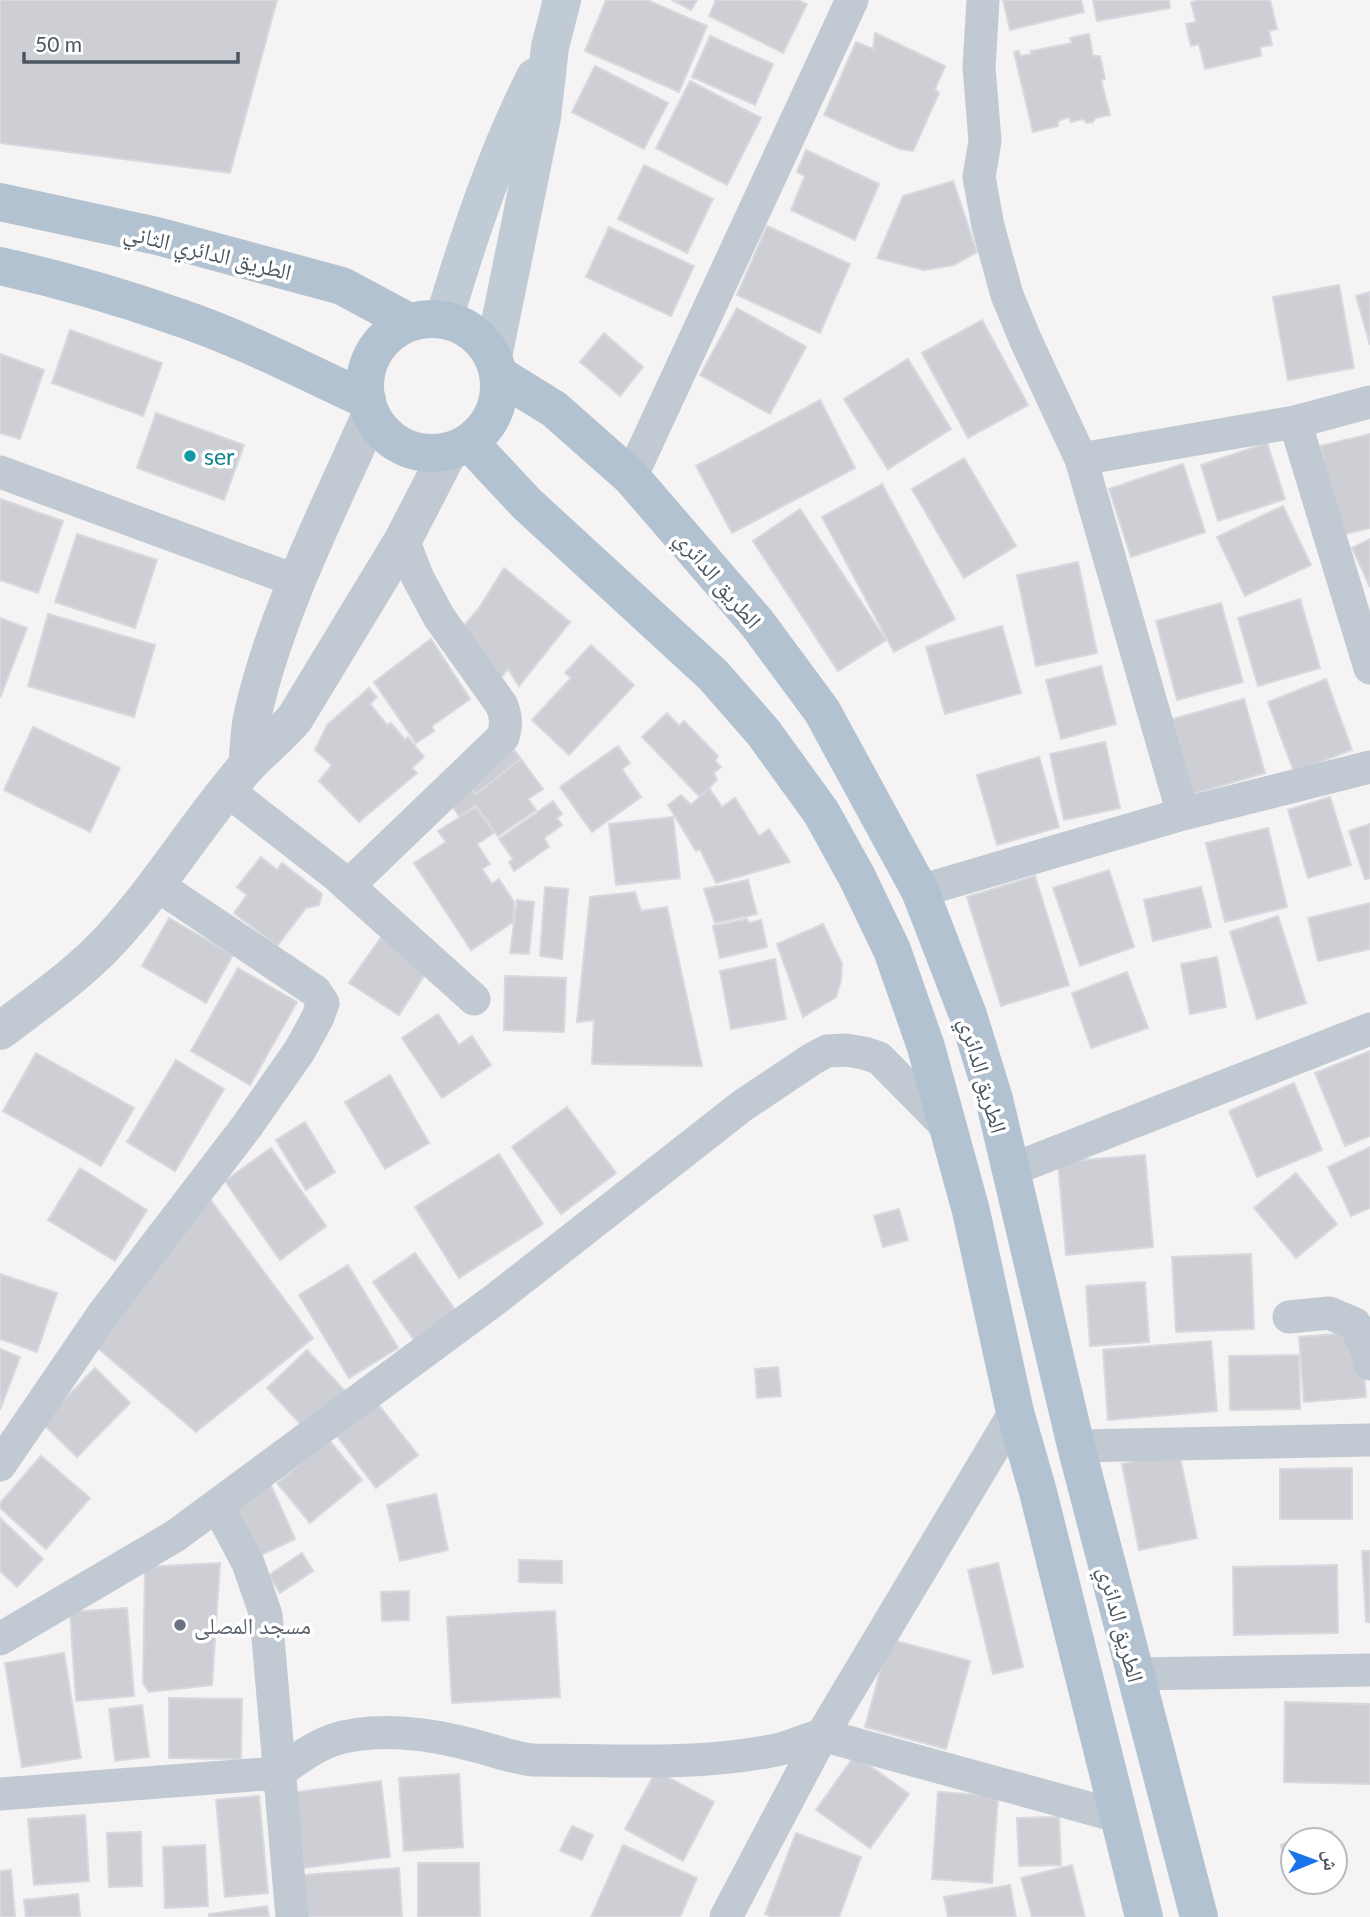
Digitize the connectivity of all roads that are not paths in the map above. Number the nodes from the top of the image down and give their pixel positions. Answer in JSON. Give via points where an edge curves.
{"nodes":[{"id":1,"x":562,"y":0,"type":"edge"},
{"id":2,"x":852,"y":0,"type":"edge"},
{"id":3,"x":984,"y":0,"type":"edge"},
{"id":4,"x":550,"y":47,"type":"junction"},
{"id":5,"x":0,"y":202,"type":"edge"},
{"id":6,"x":0,"y":266,"type":"edge"},
{"id":7,"x":427,"y":321,"type":"junction"},
{"id":8,"x":496,"y":366,"type":"junction"},
{"id":9,"x":1370,"y":402,"type":"edge"},
{"id":10,"x":369,"y":407,"type":"junction"},
{"id":11,"x":1295,"y":422,"type":"junction"},
{"id":12,"x":459,"y":447,"type":"junction"},
{"id":13,"x":1081,"y":459,"type":"junction"},
{"id":14,"x":0,"y":471,"type":"edge"},
{"id":15,"x":631,"y":477,"type":"junction"},
{"id":16,"x":403,"y":540,"type":"junction"},
{"id":17,"x":297,"y":581,"type":"junction"},
{"id":18,"x":1370,"y":668,"type":"edge"},
{"id":19,"x":1370,"y":767,"type":"edge"},
{"id":20,"x":238,"y":778,"type":"junction"},
{"id":21,"x":1183,"y":814,"type":"junction"},
{"id":22,"x":157,"y":885,"type":"junction"},
{"id":23,"x":348,"y":886,"type":"junction"},
{"id":24,"x":920,"y":891,"type":"junction"},
{"id":25,"x":474,"y":999,"type":"dead end"},
{"id":26,"x":1370,"y":1029,"type":"edge"},
{"id":27,"x":0,"y":1031,"type":"edge"},
{"id":28,"x":948,"y":1128,"type":"junction"},
{"id":29,"x":1011,"y":1170,"type":"junction"},
{"id":30,"x":1289,"y":1317,"type":"dead end"},
{"id":31,"x":1370,"y":1364,"type":"edge"},
{"id":32,"x":1015,"y":1412,"type":"junction"},
{"id":33,"x":1370,"y":1440,"type":"edge"},
{"id":34,"x":1076,"y":1446,"type":"junction"},
{"id":35,"x":0,"y":1465,"type":"edge"},
{"id":36,"x":217,"y":1505,"type":"junction"},
{"id":37,"x":0,"y":1639,"type":"edge"},
{"id":38,"x":1370,"y":1670,"type":"edge"},
{"id":39,"x":1135,"y":1674,"type":"junction"},
{"id":40,"x":822,"y":1735,"type":"junction"},
{"id":41,"x":278,"y":1773,"type":"junction"},
{"id":42,"x":0,"y":1794,"type":"edge"},
{"id":43,"x":1121,"y":1816,"type":"junction"},
{"id":44,"x":292,"y":1917,"type":"edge"},
{"id":45,"x":726,"y":1917,"type":"edge"},
{"id":46,"x":1144,"y":1917,"type":"edge"},
{"id":47,"x":1199,"y":1917,"type":"edge"}],
"edges":[{"from":1,"to":4,"type":"main road"},
{"from":2,"to":15,"type":"street"},
{"from":3,"to":13,"type":"street","via":[[979,67],[985,141],[979,177],[988,226],[1007,295]]},
{"from":4,"to":7,"type":"main road","via":[[501,151],[469,236]]},
{"from":4,"to":8,"type":"main road","via":[[542,117]]},
{"from":5,"to":7,"type":"main road","name":"الطريق الدائري الثاني","via":[[157,236],[342,286]]},
{"from":6,"to":10,"type":"main road","via":[[177,316],[276,357]]},
{"from":7,"to":8,"type":"main road","via":[[474,332]]},
{"from":7,"to":10,"type":"main road","via":[[388,335],[373,353],[366,376]]},
{"from":8,"to":12,"type":"main road","via":[[498,401],[488,425]]},
{"from":8,"to":15,"type":"main road","name":"الطريق الدائري","via":[[554,409]]},
{"from":9,"to":11,"type":"street"},
{"from":10,"to":12,"type":"main road","via":[[384,433],[403,447],[426,453]]},
{"from":10,"to":17,"type":"street"},
{"from":11,"to":13,"type":"street"},
{"from":11,"to":18,"type":"street"},
{"from":12,"to":16,"type":"street"},
{"from":12,"to":28,"type":"main road","name":"الطريق الدائري","via":[[713,675],[763,732],[821,812],[892,950]]},
{"from":13,"to":21,"type":"street"},
{"from":14,"to":17,"type":"street"},
{"from":15,"to":24,"type":"main road","name":"الطريق الدائري","via":[[757,623],[822,711]]},
{"from":16,"to":20,"type":"street","via":[[295,718]]},
{"from":16,"to":23,"type":"street","via":[[439,617],[501,704],[506,728],[503,737]]},
{"from":17,"to":20,"type":"street","via":[[260,687]]},
{"from":19,"to":21,"type":"street"},
{"from":20,"to":22,"type":"street"},
{"from":20,"to":23,"type":"street"},
{"from":21,"to":24,"type":"street"},
{"from":22,"to":27,"type":"street","via":[[110,941],[57,989]]},
{"from":22,"to":35,"type":"street","via":[[315,991],[323,1003],[285,1072],[103,1314]]},
{"from":23,"to":25,"type":"street"},
{"from":24,"to":29,"type":"main road","name":"الطريق الدائري","via":[[968,1015]]},
{"from":26,"to":29,"type":"street"},
{"from":28,"to":32,"type":"main road","name":"الطريق الدائري"},
{"from":28,"to":36,"type":"street","via":[[879,1058],[864,1052],[827,1051],[742,1106],[486,1306]]},
{"from":29,"to":34,"type":"main road","name":"الطريق الدائري"},
{"from":30,"to":31,"type":"street","via":[[1329,1313],[1355,1324]]},
{"from":32,"to":40,"type":"street"},
{"from":32,"to":43,"type":"main road","name":"الطريق الدائري"},
{"from":33,"to":34,"type":"street"},
{"from":34,"to":39,"type":"main road","name":"الطريق الدائري"},
{"from":36,"to":37,"type":"street","via":[[174,1536]]},
{"from":36,"to":41,"type":"street","via":[[248,1563],[266,1615]]},
{"from":38,"to":39,"type":"street"},
{"from":39,"to":47,"type":"main road","name":"الطريق الدائري"},
{"from":40,"to":41,"type":"street","via":[[790,1748],[728,1757],[533,1760],[415,1735],[365,1735],[331,1741]]},
{"from":40,"to":43,"type":"street"},
{"from":40,"to":45,"type":"street"},
{"from":41,"to":42,"type":"street"},
{"from":41,"to":44,"type":"street"},
{"from":43,"to":46,"type":"main road","name":"الطريق الدائري"}]}
